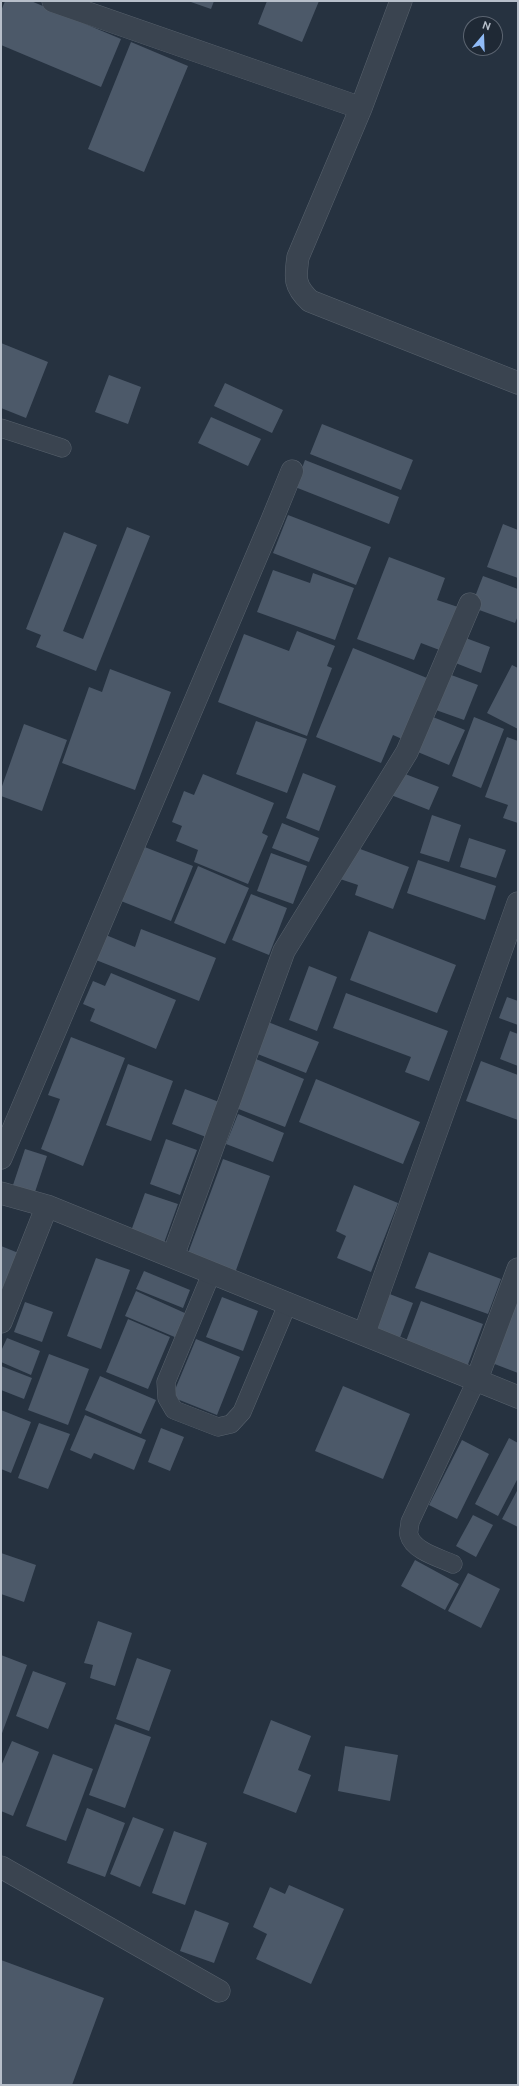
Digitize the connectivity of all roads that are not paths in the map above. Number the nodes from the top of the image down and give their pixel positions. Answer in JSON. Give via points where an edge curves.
{"nodes":[{"id":1,"x":53,"y":1,"type":"edge"},
{"id":2,"x":401,"y":1,"type":"edge"},
{"id":3,"x":361,"y":108,"type":"junction"},
{"id":4,"x":518,"y":383,"type":"edge"},
{"id":5,"x":1,"y":428,"type":"edge"},
{"id":6,"x":62,"y":448,"type":"dead end"},
{"id":7,"x":292,"y":471,"type":"dead end"},
{"id":8,"x":470,"y":604,"type":"dead end"},
{"id":9,"x":518,"y":903,"type":"edge"},
{"id":10,"x":1,"y":1158,"type":"edge"},
{"id":11,"x":1,"y":1193,"type":"edge"},
{"id":12,"x":47,"y":1206,"type":"junction"},
{"id":13,"x":173,"y":1256,"type":"junction"},
{"id":14,"x":518,"y":1268,"type":"edge"},
{"id":15,"x":212,"y":1272,"type":"junction"},
{"id":16,"x":288,"y":1303,"type":"junction"},
{"id":17,"x":1,"y":1322,"type":"edge"},
{"id":18,"x":364,"y":1334,"type":"junction"},
{"id":19,"x":477,"y":1379,"type":"junction"},
{"id":20,"x":518,"y":1397,"type":"edge"},
{"id":21,"x":453,"y":1564,"type":"dead end"},
{"id":22,"x":1,"y":1867,"type":"edge"},
{"id":23,"x":219,"y":1991,"type":"dead end"}],
"edges":[{"from":1,"to":3,"type":"street"},
{"from":2,"to":3,"type":"street"},
{"from":3,"to":4,"type":"street","via":[[298,257],[296,283],[302,294],[310,301]]},
{"from":5,"to":6,"type":"lane"},
{"from":7,"to":10,"type":"street"},
{"from":8,"to":13,"type":"street","via":[[407,752],[284,951]]},
{"from":9,"to":18,"type":"street"},
{"from":11,"to":12,"type":"street"},
{"from":12,"to":13,"type":"street"},
{"from":12,"to":17,"type":"street"},
{"from":13,"to":15,"type":"street"},
{"from":14,"to":19,"type":"street"},
{"from":15,"to":16,"type":"street"},
{"from":15,"to":16,"type":"lane","via":[[166,1382],[167,1398],[174,1410],[218,1427],[231,1424],[242,1412]]},
{"from":16,"to":18,"type":"street"},
{"from":18,"to":19,"type":"street"},
{"from":19,"to":20,"type":"street"},
{"from":19,"to":21,"type":"lane","via":[[410,1522],[409,1534],[419,1548]]},
{"from":22,"to":23,"type":"street"}]}
